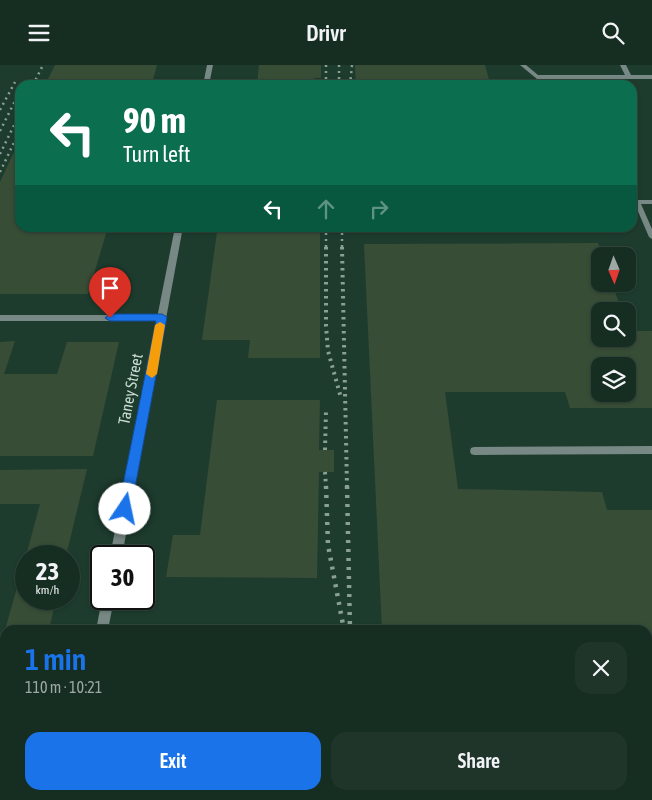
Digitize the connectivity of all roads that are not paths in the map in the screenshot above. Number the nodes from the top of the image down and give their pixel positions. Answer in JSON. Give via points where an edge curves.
{"nodes":[{"id":1,"x":210,"y":65,"type":"edge"},
{"id":2,"x":522,"y":65,"type":"edge"},
{"id":3,"x":623,"y":65,"type":"edge"},
{"id":4,"x":629,"y":77,"type":"junction"},
{"id":5,"x":652,"y":77,"type":"edge"},
{"id":6,"x":207,"y":80,"type":"edge"},
{"id":7,"x":637,"y":202,"type":"edge"},
{"id":8,"x":652,"y":202,"type":"edge"},
{"id":9,"x":637,"y":206,"type":"edge"},
{"id":10,"x":178,"y":232,"type":"edge"},
{"id":11,"x":652,"y":237,"type":"edge"},
{"id":12,"x":162,"y":317,"type":"junction"},
{"id":13,"x":0,"y":318,"type":"edge"},
{"id":14,"x":652,"y":450,"type":"edge"},
{"id":15,"x":474,"y":451,"type":"dead end"},
{"id":16,"x":118,"y":545,"type":"edge"},
{"id":17,"x":106,"y":610,"type":"edge"},
{"id":18,"x":103,"y":625,"type":"edge"}],
"edges":[{"from":1,"to":6,"type":"street"},
{"from":2,"to":4,"type":"lane","via":[[538,77]]},
{"from":3,"to":4,"type":"lane"},
{"from":4,"to":5,"type":"lane"},
{"from":7,"to":8,"type":"lane"},
{"from":9,"to":11,"type":"lane"},
{"from":10,"to":12,"type":"street","name":"Taney Street"},
{"from":12,"to":13,"type":"lane"},
{"from":12,"to":16,"type":"street","name":"Taney Street"},
{"from":14,"to":15,"type":"lane"},
{"from":17,"to":18,"type":"street"}]}
